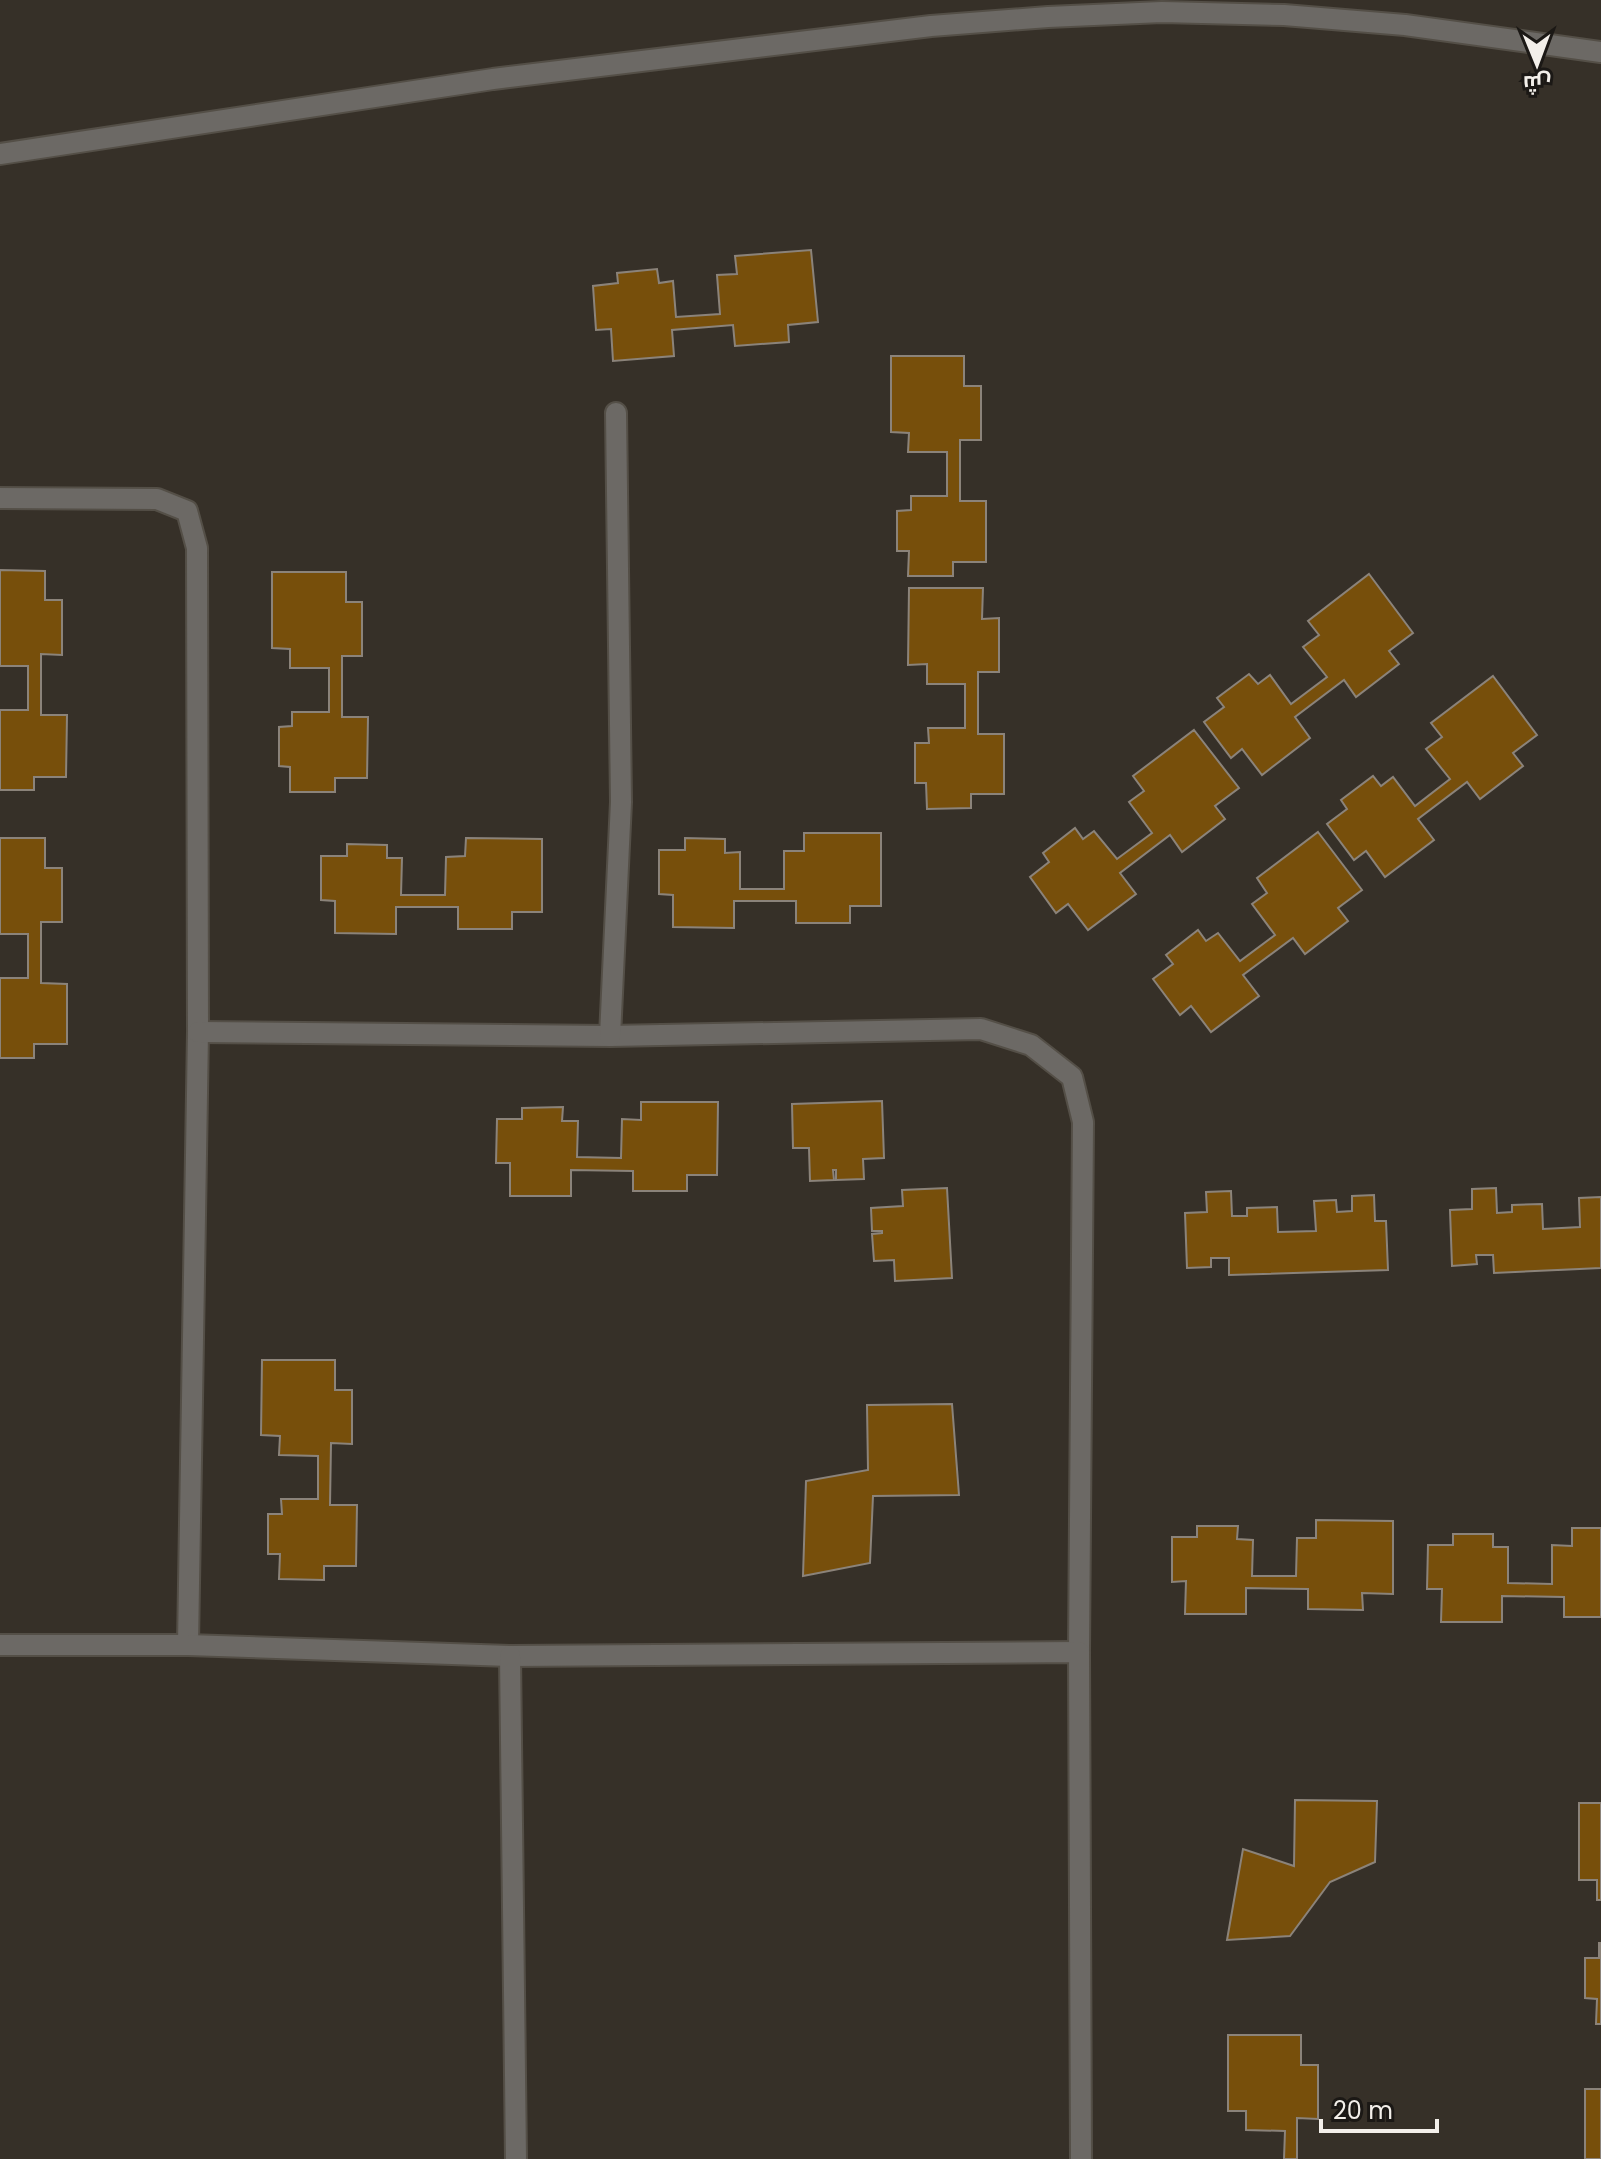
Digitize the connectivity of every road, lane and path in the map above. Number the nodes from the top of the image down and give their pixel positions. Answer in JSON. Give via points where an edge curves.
{"nodes":[{"id":1,"x":1161,"y":6,"type":"edge"},
{"id":2,"x":1601,"y":52,"type":"edge"},
{"id":3,"x":0,"y":154,"type":"edge"},
{"id":4,"x":616,"y":413,"type":"dead end"},
{"id":5,"x":0,"y":498,"type":"edge"},
{"id":6,"x":198,"y":1032,"type":"junction"},
{"id":7,"x":610,"y":1036,"type":"junction"},
{"id":8,"x":0,"y":1645,"type":"edge"},
{"id":9,"x":188,"y":1645,"type":"junction"},
{"id":10,"x":1079,"y":1652,"type":"junction"},
{"id":11,"x":510,"y":1656,"type":"junction"},
{"id":12,"x":516,"y":2159,"type":"edge"},
{"id":13,"x":1081,"y":2159,"type":"edge"}],
"edges":[{"from":1,"to":2,"type":"street","via":[[1375,23]]},
{"from":1,"to":3,"type":"street","via":[[931,26],[508,77]]},
{"from":4,"to":7,"type":"street","via":[[621,802]]},
{"from":5,"to":6,"type":"street","via":[[157,499],[187,511],[197,548]]},
{"from":6,"to":7,"type":"street"},
{"from":6,"to":9,"type":"street"},
{"from":7,"to":10,"type":"street","via":[[981,1029],[1031,1045],[1072,1077],[1083,1122]]},
{"from":8,"to":9,"type":"street"},
{"from":9,"to":11,"type":"street"},
{"from":10,"to":11,"type":"street"},
{"from":10,"to":13,"type":"street"},
{"from":11,"to":12,"type":"street"}]}
